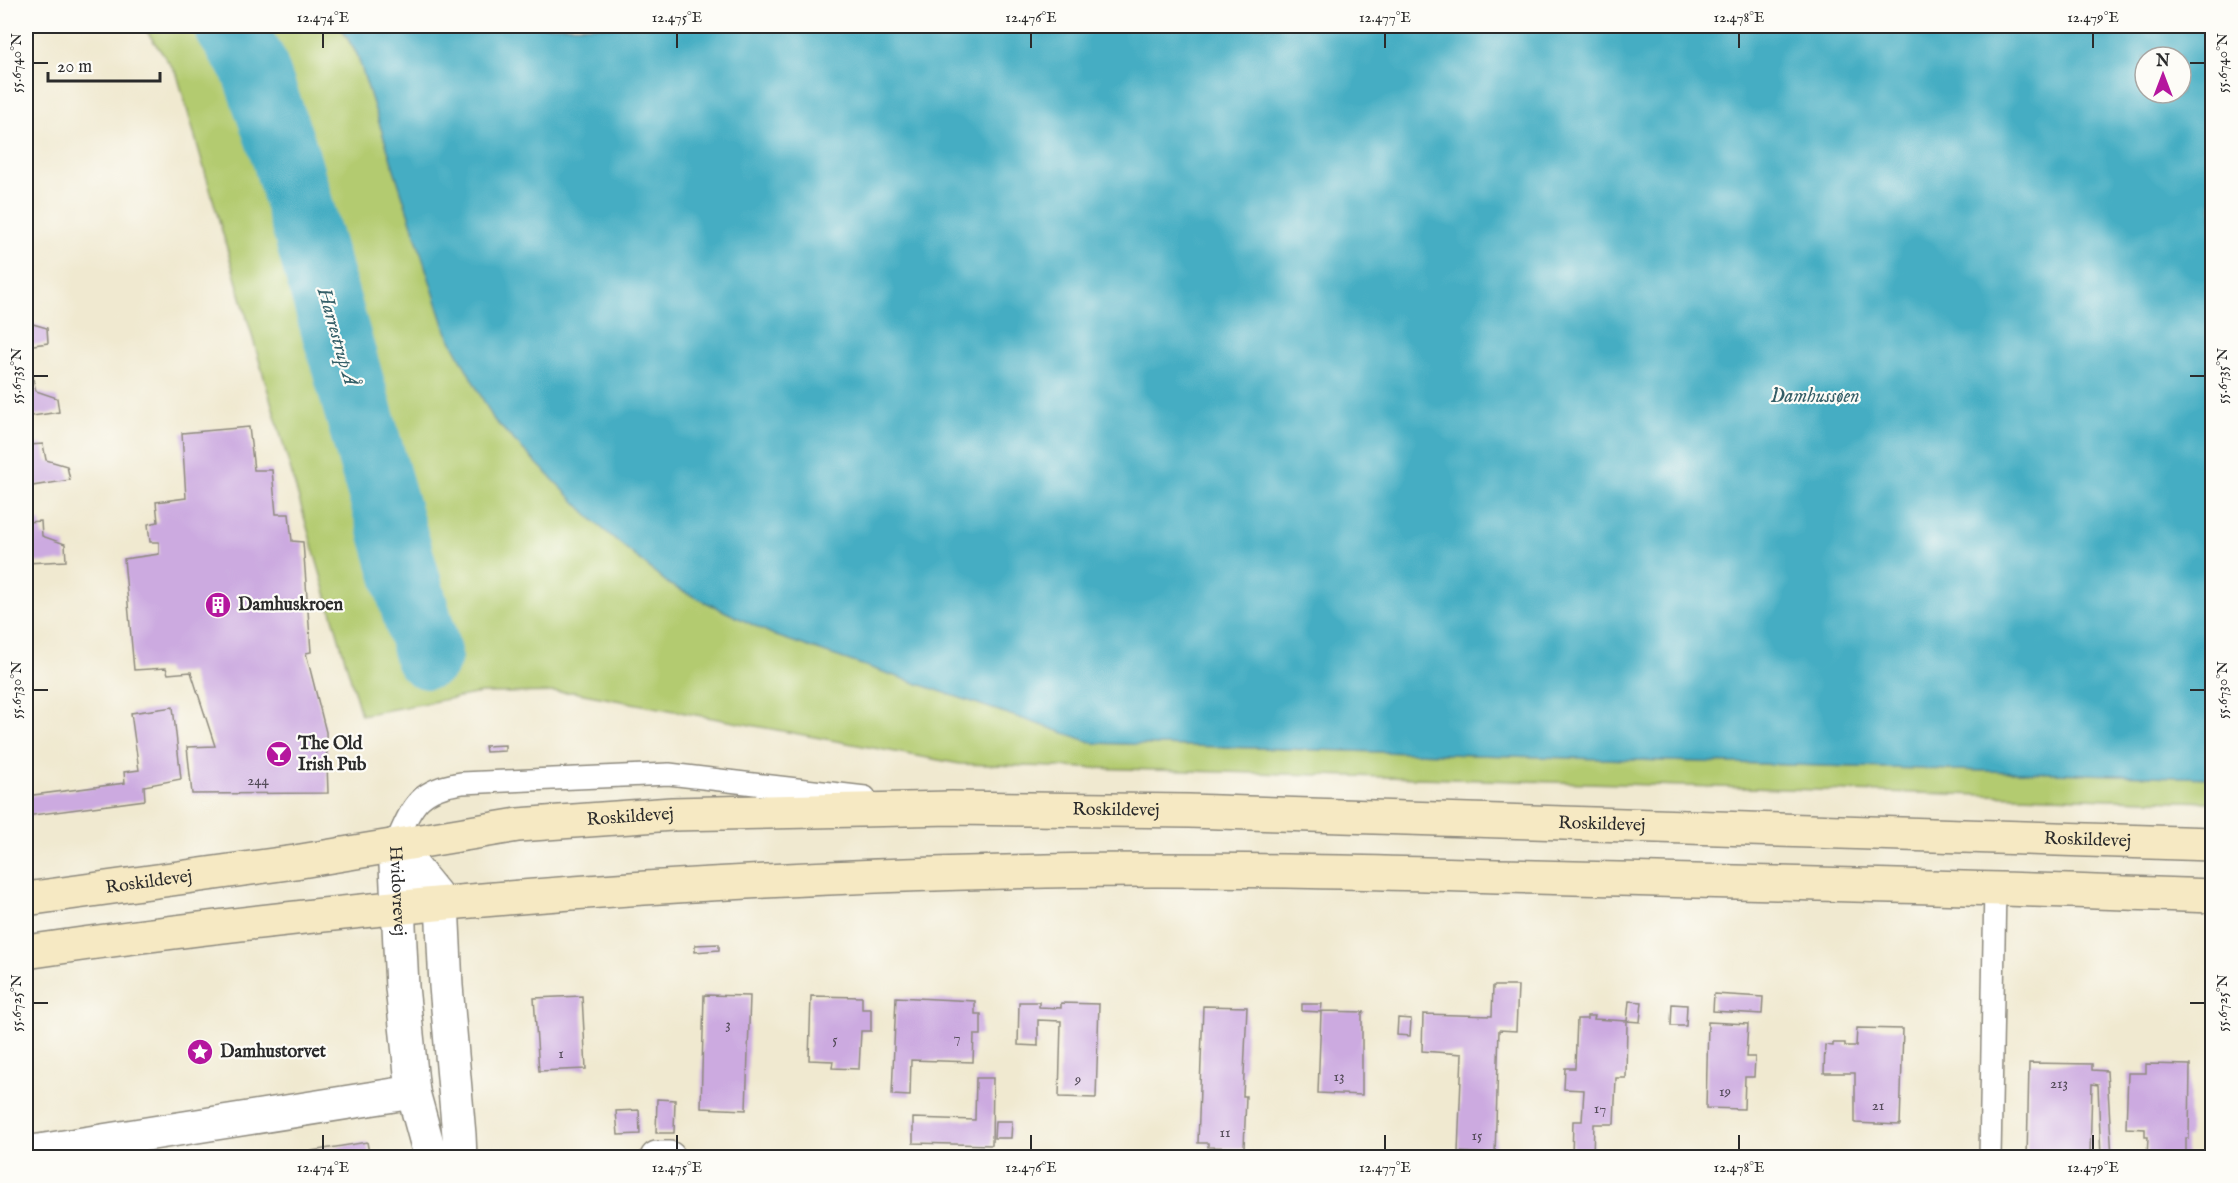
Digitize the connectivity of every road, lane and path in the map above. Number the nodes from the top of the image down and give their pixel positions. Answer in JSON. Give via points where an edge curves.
{"nodes":[{"id":1,"x":952,"y":808,"type":"junction"},
{"id":2,"x":2212,"y":844,"type":"edge"},
{"id":3,"x":395,"y":845,"type":"junction"},
{"id":4,"x":1995,"y":888,"type":"junction"},
{"id":5,"x":2212,"y":896,"type":"edge"},
{"id":6,"x":26,"y":898,"type":"edge"},
{"id":7,"x":442,"y":903,"type":"junction"},
{"id":8,"x":396,"y":907,"type":"junction"},
{"id":9,"x":26,"y":952,"type":"edge"},
{"id":10,"x":413,"y":1092,"type":"junction"},
{"id":11,"x":26,"y":1153,"type":"edge"},
{"id":12,"x":431,"y":1158,"type":"edge"},
{"id":13,"x":460,"y":1158,"type":"edge"},
{"id":14,"x":657,"y":1158,"type":"edge"},
{"id":15,"x":669,"y":1158,"type":"edge"},
{"id":16,"x":1990,"y":1158,"type":"edge"}],
"edges":[{"from":1,"to":2,"type":"main road","name":"Roskildevej","via":[[1189,811]]},
{"from":1,"to":3,"type":"main road","name":"Roskildevej","via":[[648,816],[518,825]]},
{"from":1,"to":3,"type":"lane","via":[[669,774],[462,783],[426,793],[407,818]]},
{"from":3,"to":6,"type":"main road","name":"Roskildevej","via":[[284,864]]},
{"from":3,"to":7,"type":"street","name":"Hvidovrevej"},
{"from":3,"to":8,"type":"street","name":"Hvidovrevej"},
{"from":4,"to":5,"type":"main road"},
{"from":4,"to":7,"type":"main road","via":[[1142,870],[723,884]]},
{"from":4,"to":16,"type":"lane"},
{"from":7,"to":8,"type":"main road"},
{"from":7,"to":13,"type":"street"},
{"from":8,"to":9,"type":"main road"},
{"from":8,"to":10,"type":"street","name":"Hvidovrevej"},
{"from":10,"to":11,"type":"street"},
{"from":10,"to":12,"type":"street","name":"Hvidovrevej"},
{"from":14,"to":15,"type":"street"}]}
